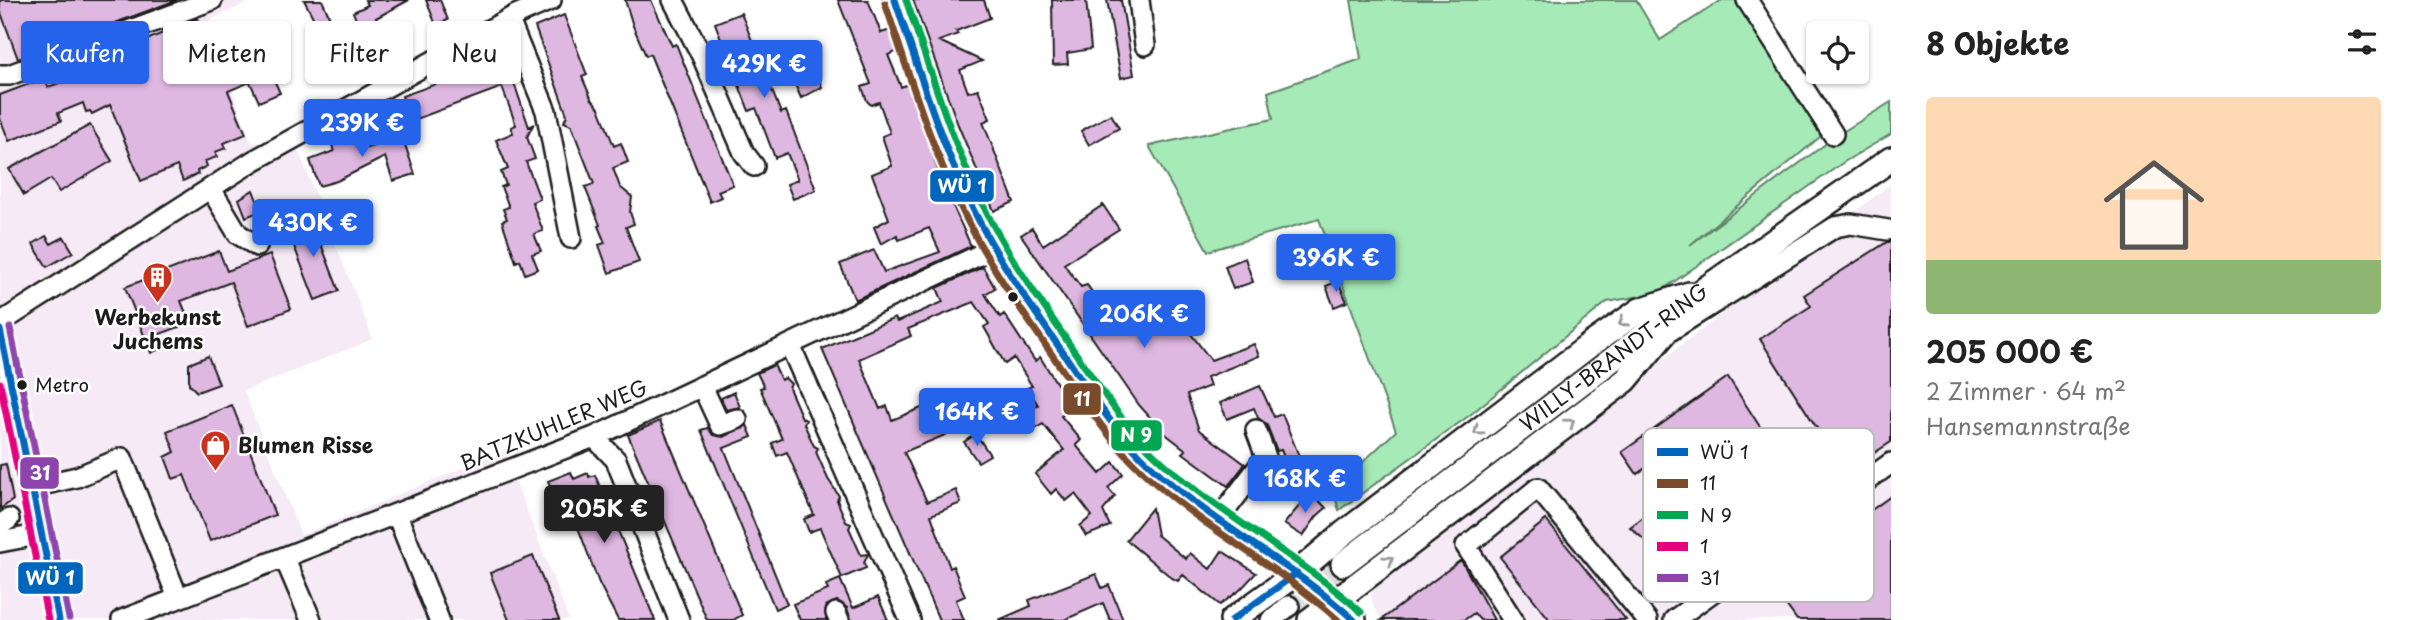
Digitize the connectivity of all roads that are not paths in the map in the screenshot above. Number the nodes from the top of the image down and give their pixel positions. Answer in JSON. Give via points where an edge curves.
{"nodes":[{"id":1,"x":212,"y":0,"type":"edge"},
{"id":2,"x":551,"y":0,"type":"edge"},
{"id":3,"x":673,"y":0,"type":"edge"},
{"id":4,"x":895,"y":0,"type":"edge"},
{"id":5,"x":1139,"y":0,"type":"edge"},
{"id":6,"x":1747,"y":0,"type":"edge"},
{"id":7,"x":512,"y":12,"type":"edge"},
{"id":8,"x":1145,"y":45,"type":"dead end"},
{"id":9,"x":0,"y":75,"type":"edge"},
{"id":10,"x":1833,"y":134,"type":"dead end"},
{"id":11,"x":1891,"y":159,"type":"edge"},
{"id":12,"x":754,"y":166,"type":"dead end"},
{"id":13,"x":211,"y":189,"type":"junction"},
{"id":14,"x":1888,"y":230,"type":"dead end"},
{"id":15,"x":570,"y":238,"type":"dead end"},
{"id":16,"x":257,"y":246,"type":"dead end"},
{"id":17,"x":994,"y":248,"type":"junction"},
{"id":18,"x":1697,"y":296,"type":"junction"},
{"id":19,"x":0,"y":323,"type":"edge"},
{"id":20,"x":0,"y":330,"type":"edge"},
{"id":21,"x":1665,"y":334,"type":"junction"},
{"id":22,"x":790,"y":345,"type":"junction"},
{"id":23,"x":702,"y":386,"type":"junction"},
{"id":24,"x":737,"y":419,"type":"dead end"},
{"id":25,"x":1256,"y":430,"type":"dead end"},
{"id":26,"x":594,"y":438,"type":"junction"},
{"id":27,"x":1891,"y":463,"type":"edge"},
{"id":28,"x":1874,"y":475,"type":"edge"},
{"id":29,"x":32,"y":487,"type":"junction"},
{"id":30,"x":397,"y":515,"type":"junction"},
{"id":31,"x":1218,"y":520,"type":"junction"},
{"id":32,"x":42,"y":534,"type":"junction"},
{"id":33,"x":0,"y":542,"type":"edge"},
{"id":34,"x":285,"y":559,"type":"junction"},
{"id":35,"x":1343,"y":564,"type":"tunnel mouth"},
{"id":36,"x":1297,"y":573,"type":"junction"},
{"id":37,"x":178,"y":598,"type":"junction"},
{"id":38,"x":1334,"y":600,"type":"junction"},
{"id":39,"x":1699,"y":602,"type":"edge"},
{"id":40,"x":1289,"y":606,"type":"tunnel mouth"},
{"id":41,"x":59,"y":620,"type":"edge"},
{"id":42,"x":122,"y":620,"type":"edge"},
{"id":43,"x":311,"y":620,"type":"edge"},
{"id":44,"x":439,"y":620,"type":"edge"},
{"id":45,"x":679,"y":620,"type":"edge"},
{"id":46,"x":910,"y":620,"type":"edge"},
{"id":47,"x":1232,"y":620,"type":"edge"},
{"id":48,"x":1271,"y":620,"type":"edge"},
{"id":49,"x":1310,"y":620,"type":"edge"},
{"id":50,"x":1354,"y":620,"type":"edge"},
{"id":51,"x":1513,"y":620,"type":"edge"},
{"id":52,"x":1647,"y":620,"type":"edge"},
{"id":53,"x":1674,"y":620,"type":"edge"}],
"edges":[{"from":1,"to":9,"type":"street"},
{"from":2,"to":7,"type":"street"},
{"from":3,"to":12,"type":"street"},
{"from":4,"to":17,"type":"main road","via":[[952,159]]},
{"from":5,"to":8,"type":"street"},
{"from":6,"to":10,"type":"street"},
{"from":7,"to":13,"type":"street"},
{"from":7,"to":15,"type":"street","via":[[546,111]]},
{"from":11,"to":18,"type":"main road","name":"WILLY-BRANDT-RING"},
{"from":13,"to":16,"type":"street","via":[[237,234]]},
{"from":13,"to":19,"type":"street"},
{"from":14,"to":21,"type":"street","via":[[1852,224],[1835,227]]},
{"from":17,"to":22,"type":"street","name":"BATZKUHLER WEG"},
{"from":17,"to":31,"type":"main road","via":[[1111,422],[1150,464]]},
{"from":18,"to":21,"type":"main road"},
{"from":18,"to":35,"type":"main road","name":"WILLY-BRANDT-RING"},
{"from":18,"to":36,"type":"main road","one_way":true,"via":[[1640,310]]},
{"from":20,"to":29,"type":"street"},
{"from":38,"to":21,"type":"main road","one_way":true,"via":[[1626,380]]},
{"from":22,"to":23,"type":"street","name":"BATZKUHLER WEG"},
{"from":22,"to":46,"type":"street"},
{"from":23,"to":24,"type":"street","via":[[720,425]]},
{"from":23,"to":26,"type":"street","name":"BATZKUHLER WEG"},
{"from":25,"to":31,"type":"street","via":[[1266,457]]},
{"from":26,"to":30,"type":"street","name":"BATZKUHLER WEG"},
{"from":26,"to":45,"type":"street","via":[[616,460]]},
{"from":27,"to":28,"type":"street"},
{"from":29,"to":32,"type":"street"},
{"from":29,"to":37,"type":"street","via":[[77,477],[122,458]]},
{"from":30,"to":34,"type":"street","name":"BATZKUHLER WEG"},
{"from":30,"to":44,"type":"street"},
{"from":31,"to":36,"type":"main road"},
{"from":32,"to":33,"type":"street"},
{"from":32,"to":41,"type":"street"},
{"from":34,"to":37,"type":"street","name":"BATZKUHLER WEG"},
{"from":34,"to":43,"type":"street"},
{"from":36,"to":38,"type":"main road"},
{"from":36,"to":47,"type":"main road"},
{"from":37,"to":42,"type":"street","name":"BATZKUHLER WEG"},
{"from":38,"to":49,"type":"main road"},
{"from":38,"to":50,"type":"main road"},
{"from":39,"to":53,"type":"street"},
{"from":40,"to":48,"type":"street"},
{"from":51,"to":52,"type":"street","via":[[1466,546],[1538,488]]}]}
